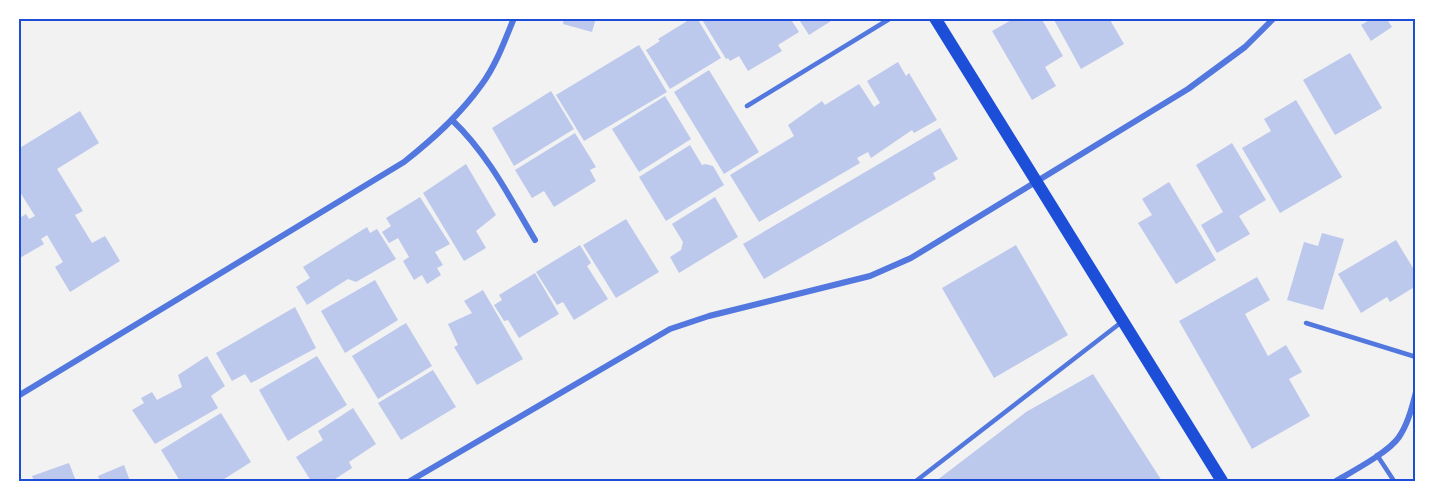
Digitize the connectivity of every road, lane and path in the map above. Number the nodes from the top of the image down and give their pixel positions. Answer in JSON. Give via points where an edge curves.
{"nodes":[{"id":1,"x":514,"y":18,"type":"edge"},
{"id":2,"x":891,"y":18,"type":"edge"},
{"id":3,"x":935,"y":18,"type":"edge"},
{"id":4,"x":1274,"y":18,"type":"edge"},
{"id":5,"x":747,"y":106,"type":"dead end"},
{"id":6,"x":452,"y":120,"type":"junction"},
{"id":7,"x":1036,"y":181,"type":"junction"},
{"id":8,"x":535,"y":240,"type":"dead end"},
{"id":9,"x":1123,"y":321,"type":"junction"},
{"id":10,"x":1306,"y":323,"type":"dead end"},
{"id":11,"x":1416,"y":357,"type":"edge"},
{"id":12,"x":1416,"y":392,"type":"edge"},
{"id":13,"x":18,"y":396,"type":"edge"},
{"id":14,"x":1377,"y":455,"type":"junction"},
{"id":15,"x":410,"y":481,"type":"edge"},
{"id":16,"x":916,"y":481,"type":"edge"},
{"id":17,"x":1222,"y":481,"type":"edge"},
{"id":18,"x":1336,"y":481,"type":"edge"},
{"id":19,"x":1394,"y":481,"type":"edge"}],
"edges":[{"from":1,"to":6,"type":"street","via":[[483,84]]},
{"from":2,"to":5,"type":"lane"},
{"from":3,"to":7,"type":"main road"},
{"from":4,"to":7,"type":"street","via":[[1245,47],[1188,89]]},
{"from":6,"to":8,"type":"street","via":[[482,152]]},
{"from":6,"to":13,"type":"street","via":[[404,162]]},
{"from":7,"to":9,"type":"main road"},
{"from":7,"to":15,"type":"street","via":[[911,258],[870,276],[670,329]]},
{"from":9,"to":16,"type":"lane"},
{"from":9,"to":17,"type":"main road"},
{"from":10,"to":11,"type":"lane"},
{"from":12,"to":14,"type":"street","via":[[1398,439]]},
{"from":14,"to":18,"type":"street"},
{"from":14,"to":19,"type":"lane"}]}
